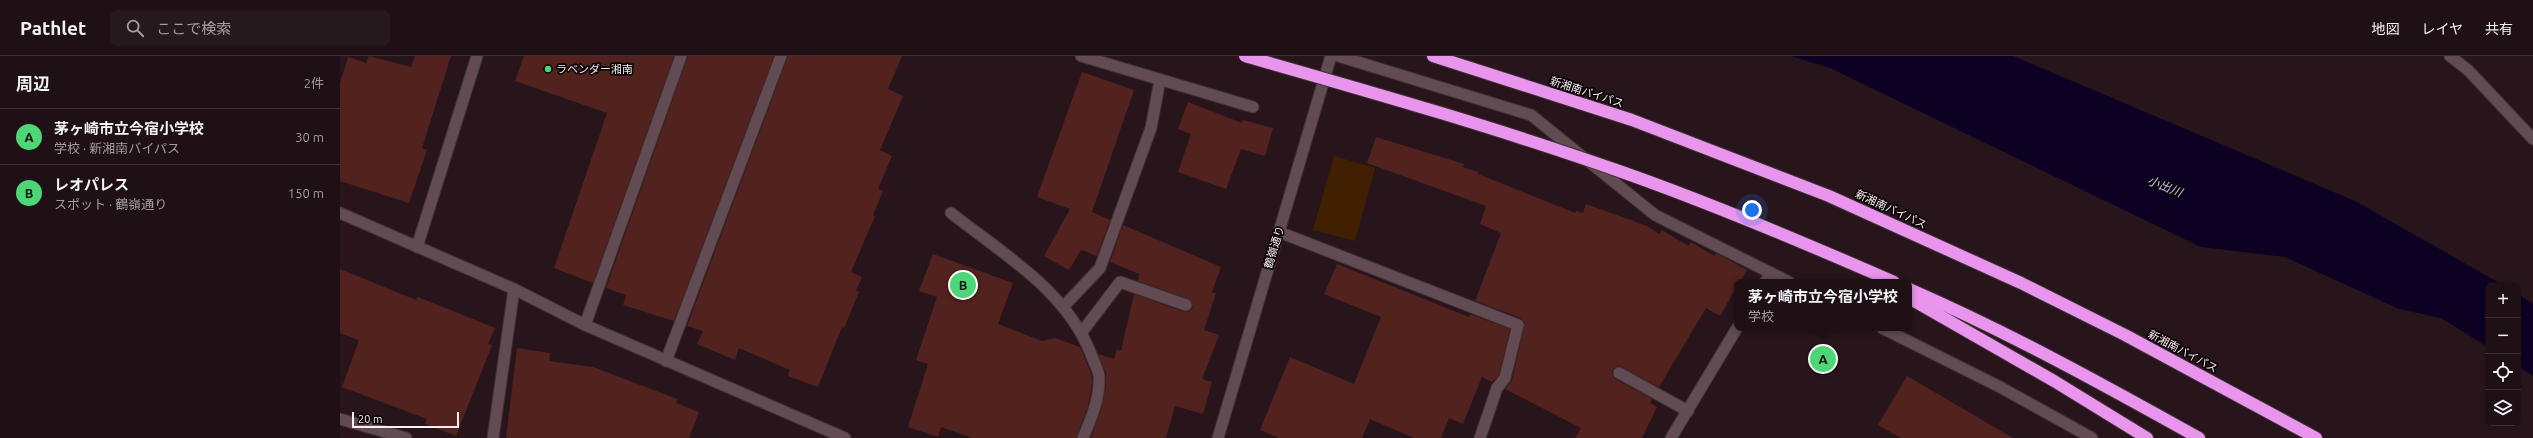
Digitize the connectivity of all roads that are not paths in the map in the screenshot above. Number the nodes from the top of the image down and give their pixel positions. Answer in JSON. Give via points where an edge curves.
{"nodes":[{"id":1,"x":477,"y":56,"type":"edge"},
{"id":2,"x":681,"y":56,"type":"edge"},
{"id":3,"x":781,"y":56,"type":"edge"},
{"id":4,"x":1081,"y":56,"type":"edge"},
{"id":5,"x":1245,"y":56,"type":"edge"},
{"id":6,"x":1331,"y":56,"type":"edge"},
{"id":7,"x":1338,"y":56,"type":"edge"},
{"id":8,"x":1433,"y":56,"type":"edge"},
{"id":9,"x":2450,"y":56,"type":"edge"},
{"id":10,"x":1160,"y":80,"type":"junction"},
{"id":11,"x":1253,"y":107,"type":"dead end"},
{"id":12,"x":2533,"y":139,"type":"edge"},
{"id":13,"x":340,"y":213,"type":"edge"},
{"id":14,"x":951,"y":213,"type":"dead end"},
{"id":15,"x":1279,"y":232,"type":"junction"},
{"id":16,"x":417,"y":247,"type":"junction"},
{"id":17,"x":1833,"y":255,"type":"junction"},
{"id":18,"x":1768,"y":277,"type":"edge"},
{"id":19,"x":1875,"y":279,"type":"edge"},
{"id":20,"x":1887,"y":279,"type":"edge"},
{"id":21,"x":514,"y":289,"type":"junction"},
{"id":22,"x":1912,"y":290,"type":"edge"},
{"id":23,"x":1912,"y":300,"type":"edge"},
{"id":24,"x":1186,"y":305,"type":"dead end"},
{"id":25,"x":1064,"y":306,"type":"junction"},
{"id":26,"x":585,"y":325,"type":"junction"},
{"id":27,"x":1736,"y":331,"type":"edge"},
{"id":28,"x":1888,"y":331,"type":"edge"},
{"id":29,"x":1082,"y":332,"type":"junction"},
{"id":30,"x":666,"y":360,"type":"junction"},
{"id":31,"x":1619,"y":373,"type":"dead end"},
{"id":32,"x":1688,"y":411,"type":"junction"},
{"id":33,"x":340,"y":419,"type":"edge"},
{"id":34,"x":406,"y":438,"type":"edge"},
{"id":35,"x":493,"y":438,"type":"edge"},
{"id":36,"x":845,"y":438,"type":"edge"},
{"id":37,"x":1083,"y":438,"type":"edge"},
{"id":38,"x":1218,"y":438,"type":"edge"},
{"id":39,"x":1480,"y":438,"type":"edge"},
{"id":40,"x":1671,"y":438,"type":"edge"},
{"id":41,"x":2092,"y":438,"type":"edge"},
{"id":42,"x":2148,"y":438,"type":"edge"},
{"id":43,"x":2199,"y":438,"type":"edge"},
{"id":44,"x":2317,"y":438,"type":"edge"}],
"edges":[{"from":1,"to":16,"type":"street"},
{"from":2,"to":26,"type":"street"},
{"from":3,"to":30,"type":"street"},
{"from":4,"to":10,"type":"street"},
{"from":5,"to":17,"type":"highway","bridge":true,"via":[[1422,107],[1622,172]]},
{"from":6,"to":15,"type":"street","name":"鶴嶺通り"},
{"from":7,"to":18,"type":"street","via":[[1531,115],[1656,215]]},
{"from":8,"to":44,"type":"highway","name":"新湘南バイパス","via":[[1632,120],[1829,196],[2021,283],[2118,331]]},
{"from":9,"to":12,"type":"street","via":[[2468,70]]},
{"from":10,"to":11,"type":"street"},
{"from":10,"to":25,"type":"street","via":[[1151,128],[1100,268]]},
{"from":13,"to":16,"type":"street"},
{"from":14,"to":25,"type":"street","via":[[1042,285]]},
{"from":15,"to":38,"type":"street","name":"鶴嶺通り"},
{"from":15,"to":39,"type":"street","via":[[1518,325],[1505,378],[1497,388]]},
{"from":16,"to":21,"type":"street"},
{"from":17,"to":19,"type":"highway","bridge":true},
{"from":17,"to":20,"type":"highway","bridge":true},
{"from":21,"to":26,"type":"street"},
{"from":21,"to":35,"type":"street"},
{"from":22,"to":43,"type":"highway","via":[[2119,393]]},
{"from":23,"to":42,"type":"highway"},
{"from":24,"to":29,"type":"street","via":[[1120,282]]},
{"from":25,"to":29,"type":"street"},
{"from":26,"to":30,"type":"street"},
{"from":27,"to":32,"type":"street"},
{"from":28,"to":41,"type":"street","via":[[2000,387]]},
{"from":29,"to":37,"type":"street","via":[[1100,376],[1095,412]]},
{"from":30,"to":36,"type":"street"},
{"from":31,"to":32,"type":"street"},
{"from":32,"to":40,"type":"street"},
{"from":33,"to":34,"type":"street"}]}
